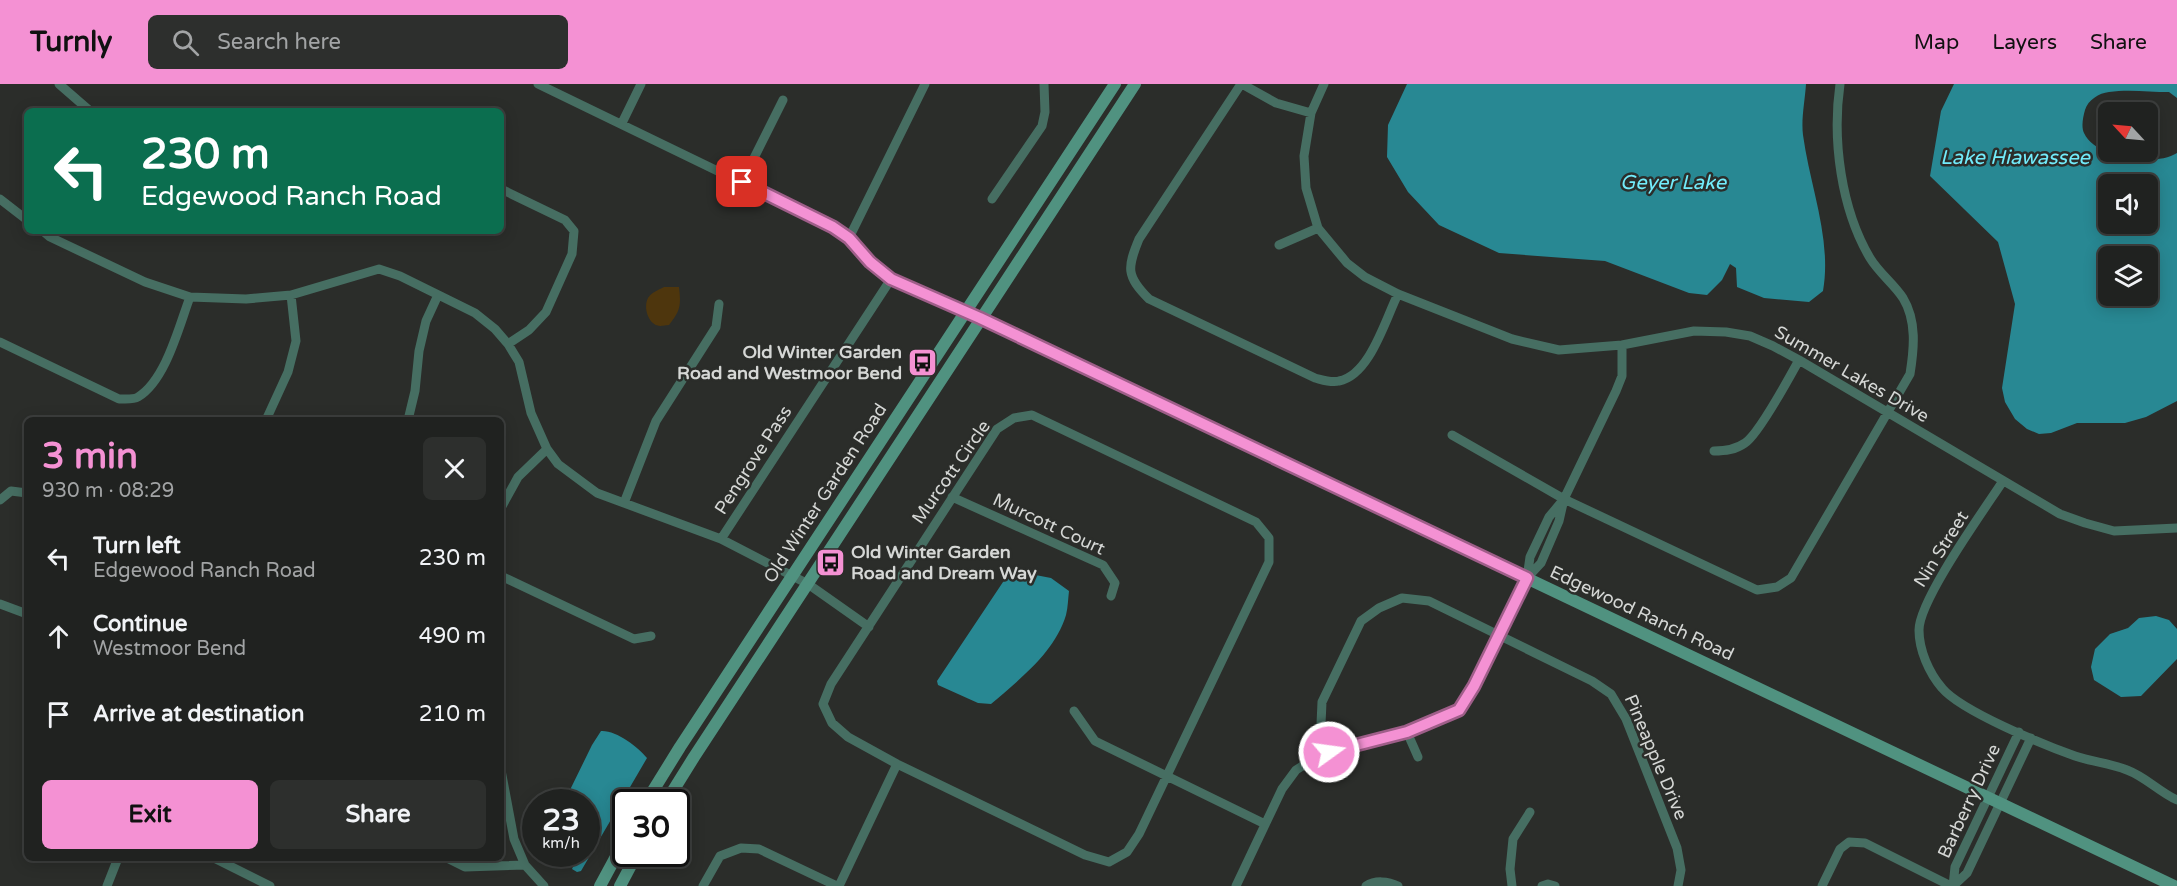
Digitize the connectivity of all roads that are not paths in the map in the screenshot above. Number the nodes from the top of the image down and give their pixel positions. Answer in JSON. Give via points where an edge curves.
{"nodes":[{"id":1,"x":59,"y":84,"type":"edge"},
{"id":2,"x":538,"y":84,"type":"edge"},
{"id":3,"x":641,"y":84,"type":"edge"},
{"id":4,"x":925,"y":84,"type":"edge"},
{"id":5,"x":1044,"y":84,"type":"edge"},
{"id":6,"x":1115,"y":84,"type":"edge"},
{"id":7,"x":1135,"y":84,"type":"edge"},
{"id":8,"x":1241,"y":84,"type":"edge"},
{"id":9,"x":1324,"y":84,"type":"edge"},
{"id":10,"x":1840,"y":84,"type":"edge"},
{"id":11,"x":783,"y":100,"type":"dead end"},
{"id":12,"x":87,"y":108,"type":"edge"},
{"id":13,"x":1311,"y":113,"type":"junction"},
{"id":14,"x":622,"y":123,"type":"junction"},
{"id":15,"x":742,"y":182,"type":"junction"},
{"id":16,"x":504,"y":190,"type":"edge"},
{"id":17,"x":0,"y":199,"type":"edge"},
{"id":18,"x":992,"y":199,"type":"dead end"},
{"id":19,"x":24,"y":218,"type":"edge"},
{"id":20,"x":1317,"y":228,"type":"junction"},
{"id":21,"x":46,"y":234,"type":"edge"},
{"id":22,"x":849,"y":238,"type":"junction"},
{"id":23,"x":1279,"y":245,"type":"dead end"},
{"id":24,"x":891,"y":279,"type":"junction"},
{"id":25,"x":1398,"y":294,"type":"junction"},
{"id":26,"x":291,"y":295,"type":"junction"},
{"id":27,"x":438,"y":295,"type":"junction"},
{"id":28,"x":190,"y":297,"type":"junction"},
{"id":29,"x":719,"y":304,"type":"dead end"},
{"id":30,"x":965,"y":311,"type":"junction"},
{"id":31,"x":980,"y":318,"type":"junction"},
{"id":32,"x":0,"y":342,"type":"edge"},
{"id":33,"x":508,"y":344,"type":"junction"},
{"id":34,"x":1622,"y":345,"type":"junction"},
{"id":35,"x":1799,"y":360,"type":"junction"},
{"id":36,"x":1890,"y":412,"type":"junction"},
{"id":37,"x":267,"y":417,"type":"edge"},
{"id":38,"x":409,"y":417,"type":"edge"},
{"id":39,"x":1452,"y":435,"type":"dead end"},
{"id":40,"x":547,"y":449,"type":"junction"},
{"id":41,"x":1714,"y":451,"type":"dead end"},
{"id":42,"x":2003,"y":481,"type":"junction"},
{"id":43,"x":24,"y":493,"type":"edge"},
{"id":44,"x":952,"y":497,"type":"junction"},
{"id":45,"x":1564,"y":499,"type":"junction"},
{"id":46,"x":0,"y":500,"type":"edge"},
{"id":47,"x":504,"y":503,"type":"edge"},
{"id":48,"x":624,"y":503,"type":"junction"},
{"id":49,"x":2177,"y":528,"type":"edge"},
{"id":50,"x":721,"y":539,"type":"junction"},
{"id":51,"x":793,"y":575,"type":"junction"},
{"id":52,"x":504,"y":577,"type":"edge"},
{"id":53,"x":1527,"y":578,"type":"junction"},
{"id":54,"x":807,"y":584,"type":"junction"},
{"id":55,"x":1111,"y":596,"type":"dead end"},
{"id":56,"x":0,"y":604,"type":"edge"},
{"id":57,"x":24,"y":613,"type":"edge"},
{"id":58,"x":869,"y":627,"type":"junction"},
{"id":59,"x":1498,"y":635,"type":"junction"},
{"id":60,"x":651,"y":636,"type":"dead end"},
{"id":61,"x":1074,"y":711,"type":"dead end"},
{"id":62,"x":1407,"y":732,"type":"junction"},
{"id":63,"x":2019,"y":732,"type":"junction"},
{"id":64,"x":2031,"y":738,"type":"junction"},
{"id":65,"x":1329,"y":752,"type":"junction"},
{"id":66,"x":1418,"y":757,"type":"dead end"},
{"id":67,"x":897,"y":764,"type":"junction"},
{"id":68,"x":1167,"y":777,"type":"junction"},
{"id":69,"x":504,"y":786,"type":"edge"},
{"id":70,"x":654,"y":789,"type":"edge"},
{"id":71,"x":674,"y":789,"type":"edge"},
{"id":72,"x":1988,"y":798,"type":"junction"},
{"id":73,"x":2177,"y":800,"type":"edge"},
{"id":74,"x":2000,"y":803,"type":"junction"},
{"id":75,"x":1530,"y":812,"type":"dead end"},
{"id":76,"x":1265,"y":824,"type":"junction"},
{"id":77,"x":522,"y":858,"type":"edge"},
{"id":78,"x":117,"y":861,"type":"edge"},
{"id":79,"x":220,"y":861,"type":"edge"},
{"id":80,"x":453,"y":861,"type":"edge"},
{"id":81,"x":612,"y":864,"type":"edge"},
{"id":82,"x":522,"y":865,"type":"edge"},
{"id":83,"x":527,"y":867,"type":"edge"},
{"id":84,"x":630,"y":867,"type":"edge"},
{"id":85,"x":107,"y":886,"type":"edge"},
{"id":86,"x":270,"y":886,"type":"edge"},
{"id":87,"x":544,"y":886,"type":"edge"},
{"id":88,"x":600,"y":886,"type":"edge"},
{"id":89,"x":620,"y":886,"type":"edge"},
{"id":90,"x":703,"y":886,"type":"edge"},
{"id":91,"x":838,"y":886,"type":"edge"},
{"id":92,"x":1236,"y":886,"type":"edge"},
{"id":93,"x":1366,"y":886,"type":"edge"},
{"id":94,"x":1398,"y":886,"type":"edge"},
{"id":95,"x":1512,"y":886,"type":"edge"},
{"id":96,"x":1542,"y":886,"type":"edge"},
{"id":97,"x":1556,"y":886,"type":"edge"},
{"id":98,"x":1678,"y":886,"type":"edge"},
{"id":99,"x":1822,"y":886,"type":"edge"},
{"id":100,"x":1952,"y":886,"type":"edge"},
{"id":101,"x":2174,"y":886,"type":"edge"}],
"edges":[{"from":1,"to":12,"type":"street"},
{"from":2,"to":14,"type":"street"},
{"from":3,"to":14,"type":"street"},
{"from":4,"to":22,"type":"street"},
{"from":5,"to":18,"type":"street","via":[[1042,126]]},
{"from":6,"to":30,"type":"main road","name":"Old Winter Garden Road"},
{"from":7,"to":31,"type":"main road","name":"Old Winter Garden Road"},
{"from":8,"to":13,"type":"street","via":[[1276,103]]},
{"from":8,"to":25,"type":"street","via":[[1139,239],[1130,261],[1134,284],[1149,299],[1330,382],[1354,375],[1366,362]]},
{"from":9,"to":13,"type":"street","name":"Summer Lakes Drive"},
{"from":10,"to":36,"type":"street","via":[[1839,162],[1849,208],[1871,259],[1903,298],[1911,318],[1915,347],[1910,374]]},
{"from":11,"to":15,"type":"street"},
{"from":13,"to":20,"type":"street","name":"Summer Lakes Drive","via":[[1304,156],[1306,188]]},
{"from":14,"to":15,"type":"street"},
{"from":15,"to":22,"type":"street"},
{"from":16,"to":33,"type":"street","via":[[565,220],[574,231],[572,254],[546,312]]},
{"from":17,"to":19,"type":"street"},
{"from":20,"to":23,"type":"street"},
{"from":20,"to":25,"type":"street","name":"Summer Lakes Drive","via":[[1347,263]]},
{"from":21,"to":28,"type":"street","via":[[145,282]]},
{"from":22,"to":24,"type":"street"},
{"from":24,"to":30,"type":"street"},
{"from":24,"to":50,"type":"street","name":"Pengrove Pass"},
{"from":25,"to":34,"type":"street","name":"Summer Lakes Drive","via":[[1512,339],[1559,350]]},
{"from":26,"to":27,"type":"street","via":[[379,269]]},
{"from":26,"to":28,"type":"street","via":[[246,299]]},
{"from":26,"to":37,"type":"street","via":[[296,341],[288,372]]},
{"from":27,"to":33,"type":"street","via":[[475,313]]},
{"from":27,"to":38,"type":"street","via":[[426,321]]},
{"from":28,"to":32,"type":"street","via":[[153,384],[136,398],[119,399]]},
{"from":29,"to":48,"type":"street","via":[[716,327],[656,421]]},
{"from":30,"to":31,"type":"main road","name":"Edgewood Ranch Road"},
{"from":30,"to":51,"type":"main road","name":"Old Winter Garden Road"},
{"from":31,"to":53,"type":"main road","name":"Edgewood Ranch Road"},
{"from":31,"to":54,"type":"main road","name":"Old Winter Garden Road"},
{"from":33,"to":40,"type":"street","via":[[519,362],[531,413]]},
{"from":34,"to":35,"type":"street","name":"Summer Lakes Drive","via":[[1694,331],[1726,332],[1750,336]]},
{"from":34,"to":45,"type":"street","via":[[1622,376]]},
{"from":35,"to":36,"type":"street","name":"Summer Lakes Drive"},
{"from":35,"to":41,"type":"street","via":[[1747,443],[1732,450]]},
{"from":36,"to":42,"type":"street","name":"Summer Lakes Drive"},
{"from":36,"to":45,"type":"street","via":[[1791,578],[1777,587],[1757,590]]},
{"from":39,"to":45,"type":"street"},
{"from":40,"to":47,"type":"street","via":[[518,477]]},
{"from":40,"to":48,"type":"street","via":[[579,482]]},
{"from":42,"to":49,"type":"street","name":"Summer Lakes Drive","via":[[2085,524],[2114,531]]},
{"from":42,"to":63,"type":"street","name":"Nin Street","via":[[1930,596],[1919,629],[1925,663],[1942,689],[1965,706]]},
{"from":43,"to":46,"type":"street","via":[[11,491]]},
{"from":44,"to":55,"type":"street","name":"Murcott Court","via":[[1103,566],[1115,583]]},
{"from":44,"to":58,"type":"street","name":"Murcott Circle"},
{"from":44,"to":68,"type":"street","name":"Murcott Circle","via":[[997,429],[1014,418],[1032,415],[1256,522],[1269,538],[1269,562]]},
{"from":45,"to":53,"type":"street","via":[[1541,563]]},
{"from":48,"to":50,"type":"street"},
{"from":50,"to":51,"type":"street"},
{"from":51,"to":54,"type":"street"},
{"from":51,"to":70,"type":"main road","name":"Old Winter Garden Road"},
{"from":52,"to":60,"type":"street","via":[[634,639]]},
{"from":53,"to":59,"type":"street"},
{"from":53,"to":72,"type":"main road","name":"Edgewood Ranch Road"},
{"from":54,"to":58,"type":"street"},
{"from":54,"to":71,"type":"main road","name":"Old Winter Garden Road"},
{"from":56,"to":57,"type":"street"},
{"from":58,"to":67,"type":"street","name":"Murcott Circle","via":[[831,684],[823,704],[831,723],[848,737]]},
{"from":59,"to":62,"type":"street","via":[[1459,710]]},
{"from":59,"to":65,"type":"street","name":"Pineapple Drive","via":[[1429,602],[1402,598],[1378,608],[1361,621],[1322,702],[1321,724]]},
{"from":59,"to":98,"type":"street","name":"Pineapple Drive","via":[[1611,694],[1626,719],[1677,848],[1681,870]]},
{"from":61,"to":68,"type":"street","via":[[1095,741]]},
{"from":62,"to":65,"type":"street"},
{"from":62,"to":66,"type":"street"},
{"from":63,"to":64,"type":"street"},
{"from":63,"to":72,"type":"street","name":"Barberry Drive"},
{"from":64,"to":73,"type":"street","via":[[2076,757],[2130,770]]},
{"from":64,"to":74,"type":"street","name":"Barberry Drive"},
{"from":65,"to":76,"type":"street","via":[[1296,770]]},
{"from":67,"to":68,"type":"street","name":"Murcott Circle","via":[[1085,855],[1109,862],[1128,852]]},
{"from":67,"to":91,"type":"street"},
{"from":68,"to":76,"type":"street"},
{"from":69,"to":77,"type":"street","via":[[514,839]]},
{"from":72,"to":74,"type":"main road","name":"Edgewood Ranch Road"},
{"from":72,"to":100,"type":"street","name":"Barberry Drive","via":[[1955,867]]},
{"from":74,"to":100,"type":"street","name":"Barberry Drive","via":[[1967,873]]},
{"from":74,"to":101,"type":"main road","name":"Edgewood Ranch Road"},
{"from":75,"to":95,"type":"street","via":[[1513,839]]},
{"from":76,"to":92,"type":"street"},
{"from":78,"to":85,"type":"street"},
{"from":79,"to":86,"type":"street"},
{"from":80,"to":82,"type":"street","via":[[465,867]]},
{"from":81,"to":88,"type":"main road"},
{"from":83,"to":87,"type":"street"},
{"from":84,"to":89,"type":"main road"},
{"from":90,"to":91,"type":"street","via":[[720,856],[741,848],[759,849]]},
{"from":93,"to":94,"type":"street","via":[[1390,882]]},
{"from":96,"to":97,"type":"street"},
{"from":99,"to":100,"type":"street","via":[[1840,849],[1849,842],[1865,843]]}]}
